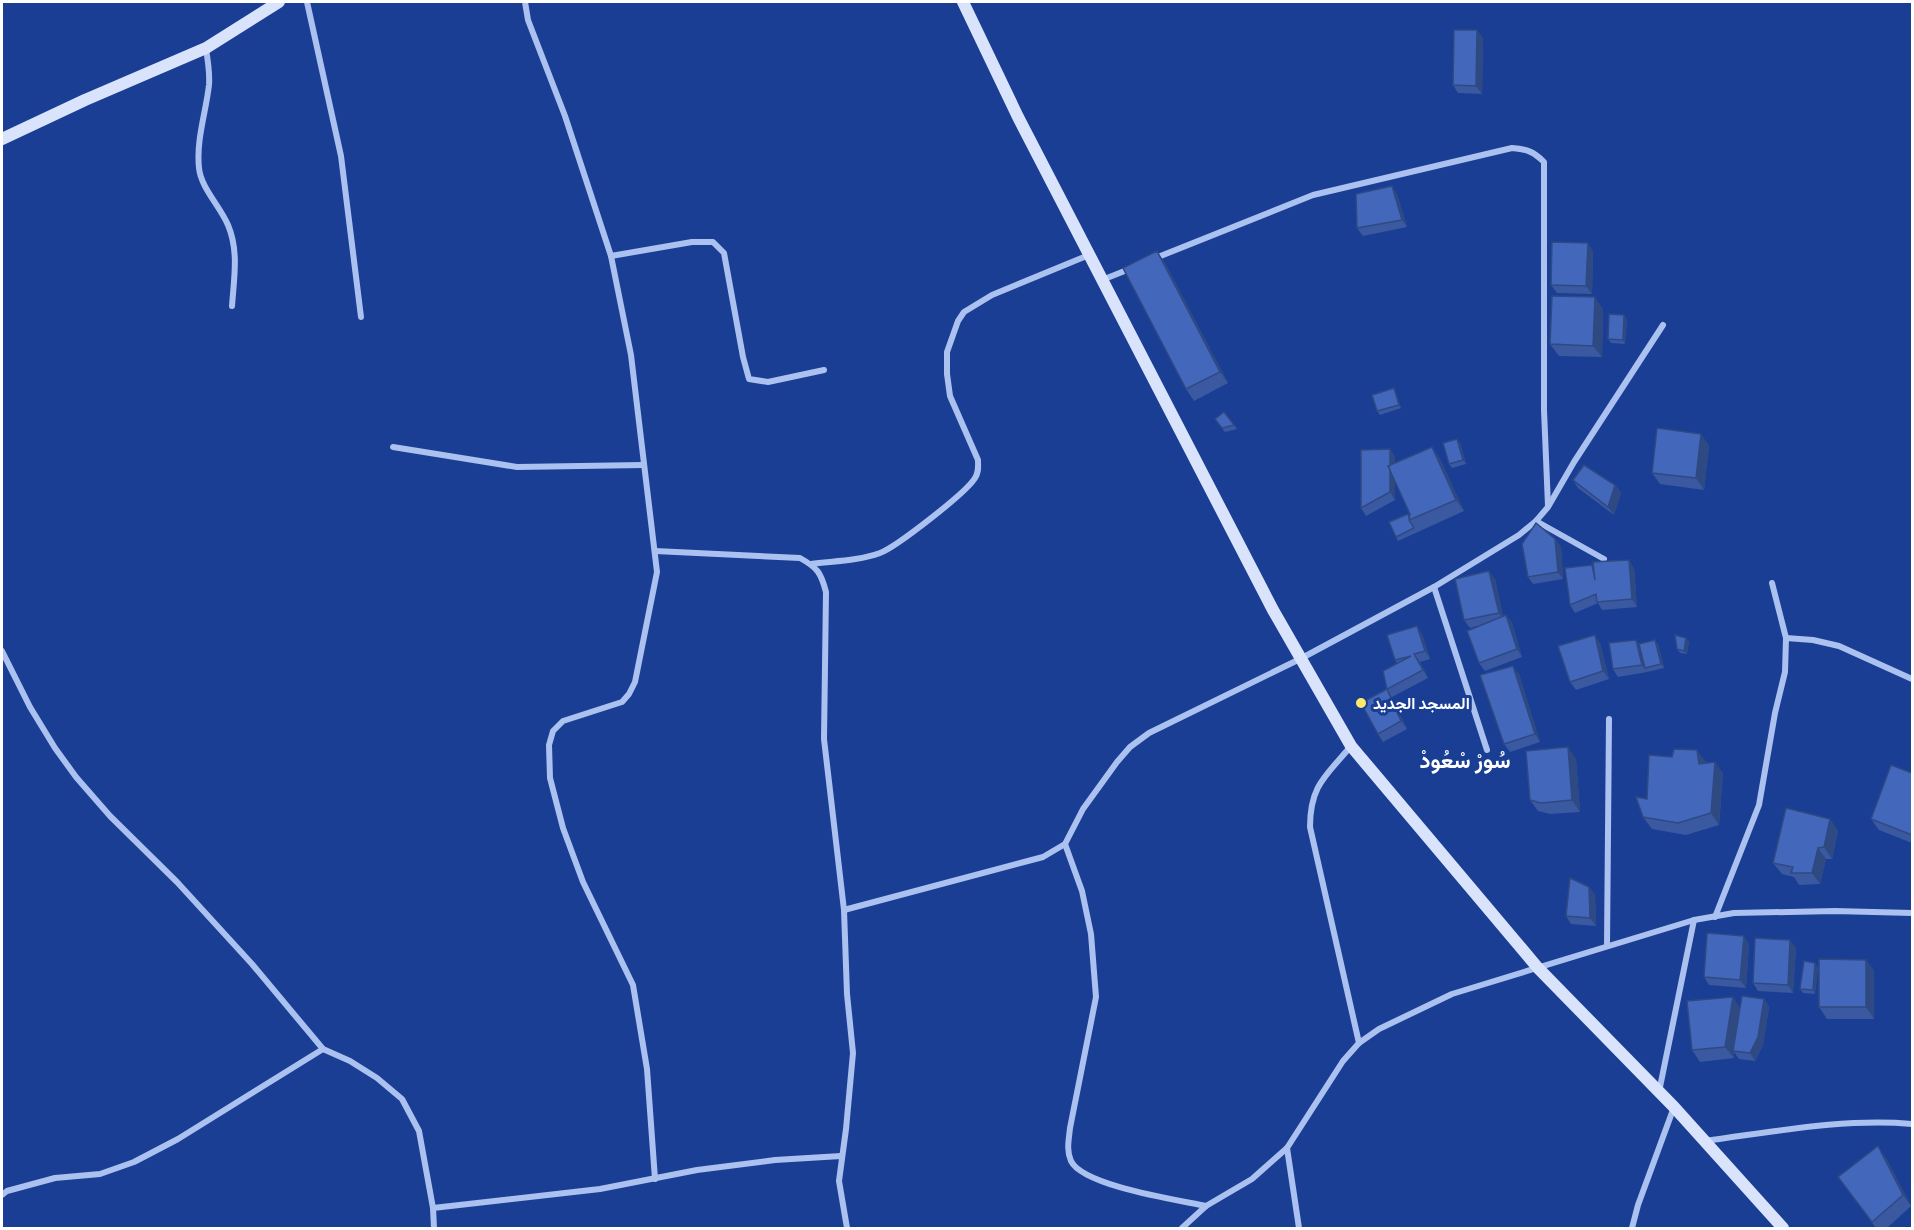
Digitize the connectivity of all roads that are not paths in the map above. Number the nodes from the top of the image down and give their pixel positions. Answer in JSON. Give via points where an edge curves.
{"nodes":[{"id":1,"x":279,"y":2,"type":"edge"},
{"id":2,"x":307,"y":2,"type":"edge"},
{"id":3,"x":525,"y":2,"type":"edge"},
{"id":4,"x":963,"y":2,"type":"edge"},
{"id":5,"x":206,"y":48,"type":"junction"},
{"id":6,"x":2,"y":139,"type":"edge"},
{"id":7,"x":1089,"y":255,"type":"junction"},
{"id":8,"x":611,"y":256,"type":"junction"},
{"id":9,"x":1146,"y":262,"type":"edge"},
{"id":10,"x":1135,"y":266,"type":"edge"},
{"id":11,"x":1102,"y":280,"type":"junction"},
{"id":12,"x":232,"y":306,"type":"dead end"},
{"id":13,"x":361,"y":317,"type":"dead end"},
{"id":14,"x":1663,"y":325,"type":"dead end"},
{"id":15,"x":824,"y":370,"type":"dead end"},
{"id":16,"x":393,"y":447,"type":"dead end"},
{"id":17,"x":643,"y":465,"type":"junction"},
{"id":18,"x":1548,"y":507,"type":"junction"},
{"id":19,"x":1536,"y":521,"type":"junction"},
{"id":20,"x":655,"y":551,"type":"junction"},
{"id":21,"x":1604,"y":559,"type":"edge"},
{"id":22,"x":811,"y":564,"type":"junction"},
{"id":23,"x":1772,"y":583,"type":"dead end"},
{"id":24,"x":1434,"y":587,"type":"junction"},
{"id":25,"x":1786,"y":638,"type":"junction"},
{"id":26,"x":2,"y":651,"type":"edge"},
{"id":27,"x":1300,"y":659,"type":"junction"},
{"id":28,"x":1912,"y":679,"type":"edge"},
{"id":29,"x":1609,"y":719,"type":"dead end"},
{"id":30,"x":1351,"y":746,"type":"junction"},
{"id":31,"x":1487,"y":750,"type":"dead end"},
{"id":32,"x":1065,"y":844,"type":"junction"},
{"id":33,"x":844,"y":910,"type":"junction"},
{"id":34,"x":1912,"y":913,"type":"edge"},
{"id":35,"x":1715,"y":917,"type":"junction"},
{"id":36,"x":1694,"y":920,"type":"junction"},
{"id":37,"x":1607,"y":946,"type":"junction"},
{"id":38,"x":1538,"y":968,"type":"junction"},
{"id":39,"x":1359,"y":1043,"type":"junction"},
{"id":40,"x":323,"y":1049,"type":"junction"},
{"id":41,"x":1659,"y":1092,"type":"junction"},
{"id":42,"x":1674,"y":1107,"type":"junction"},
{"id":43,"x":1912,"y":1124,"type":"edge"},
{"id":44,"x":1704,"y":1141,"type":"junction"},
{"id":45,"x":1287,"y":1148,"type":"junction"},
{"id":46,"x":841,"y":1156,"type":"junction"},
{"id":47,"x":655,"y":1179,"type":"junction"},
{"id":48,"x":2,"y":1195,"type":"edge"},
{"id":49,"x":1206,"y":1206,"type":"junction"},
{"id":50,"x":433,"y":1208,"type":"junction"},
{"id":51,"x":434,"y":1228,"type":"edge"},
{"id":52,"x":847,"y":1228,"type":"edge"},
{"id":53,"x":1182,"y":1228,"type":"edge"},
{"id":54,"x":1299,"y":1228,"type":"edge"},
{"id":55,"x":1632,"y":1228,"type":"edge"},
{"id":56,"x":1783,"y":1228,"type":"edge"}],
"edges":[{"from":1,"to":5,"type":"street"},
{"from":2,"to":13,"type":"street","via":[[341,156]]},
{"from":3,"to":8,"type":"street"},
{"from":4,"to":7,"type":"street"},
{"from":5,"to":6,"type":"street"},
{"from":5,"to":12,"type":"street","via":[[209,83],[199,170],[234,243]]},
{"from":7,"to":11,"type":"street"},
{"from":7,"to":22,"type":"street","via":[[992,295],[964,312],[958,321],[947,352],[947,374],[950,396],[978,460],[974,480],[883,552]]},
{"from":8,"to":15,"type":"street","via":[[713,242],[724,253],[750,379],[768,382]]},
{"from":8,"to":17,"type":"street","via":[[631,355]]},
{"from":9,"to":18,"type":"street","via":[[1313,195],[1512,148],[1536,154],[1544,162]]},
{"from":10,"to":11,"type":"street"},
{"from":11,"to":27,"type":"street"},
{"from":14,"to":18,"type":"street"},
{"from":16,"to":17,"type":"street","via":[[517,467]]},
{"from":17,"to":20,"type":"street"},
{"from":18,"to":19,"type":"street"},
{"from":19,"to":21,"type":"street"},
{"from":19,"to":24,"type":"street"},
{"from":20,"to":22,"type":"street","via":[[800,558]]},
{"from":20,"to":47,"type":"street","via":[[657,572],[635,682],[629,694],[622,702],[563,721],[553,731],[549,745],[550,778],[563,828],[583,882],[633,985],[646,1069]]},
{"from":22,"to":33,"type":"street","via":[[822,574],[826,592],[824,739]]},
{"from":23,"to":25,"type":"street"},
{"from":24,"to":27,"type":"street"},
{"from":24,"to":31,"type":"street"},
{"from":25,"to":28,"type":"street","via":[[1839,646]]},
{"from":25,"to":35,"type":"street","via":[[1785,672],[1759,805]]},
{"from":26,"to":40,"type":"street","via":[[30,707],[76,777],[252,964]]},
{"from":27,"to":30,"type":"street"},
{"from":27,"to":32,"type":"street","via":[[1149,733],[1130,747],[1083,809]]},
{"from":29,"to":37,"type":"street"},
{"from":30,"to":38,"type":"street"},
{"from":30,"to":39,"type":"street","via":[[1316,788],[1310,806],[1310,827]]},
{"from":32,"to":33,"type":"street","via":[[1044,857]]},
{"from":32,"to":49,"type":"street","via":[[1092,934],[1096,997],[1070,1128],[1068,1150],[1072,1163],[1083,1173],[1112,1186]]},
{"from":33,"to":46,"type":"street","via":[[853,1053]]},
{"from":34,"to":35,"type":"street","via":[[1734,913]]},
{"from":35,"to":36,"type":"street"},
{"from":36,"to":37,"type":"street"},
{"from":36,"to":41,"type":"street"},
{"from":37,"to":38,"type":"street"},
{"from":38,"to":39,"type":"street","via":[[1452,994],[1379,1029]]},
{"from":38,"to":41,"type":"street"},
{"from":39,"to":45,"type":"street","via":[[1343,1061]]},
{"from":40,"to":48,"type":"street","via":[[134,1162],[100,1174],[56,1178]]},
{"from":40,"to":50,"type":"street","via":[[377,1078],[402,1099],[419,1131]]},
{"from":41,"to":42,"type":"street"},
{"from":42,"to":44,"type":"street"},
{"from":42,"to":55,"type":"street"},
{"from":43,"to":44,"type":"street","via":[[1848,1123]]},
{"from":44,"to":56,"type":"street"},
{"from":45,"to":49,"type":"street","via":[[1252,1179]]},
{"from":45,"to":54,"type":"street"},
{"from":46,"to":47,"type":"street","via":[[775,1160]]},
{"from":46,"to":52,"type":"street","via":[[838,1181]]},
{"from":47,"to":50,"type":"street","via":[[600,1190]]},
{"from":49,"to":53,"type":"street"},
{"from":50,"to":51,"type":"street"}]}
